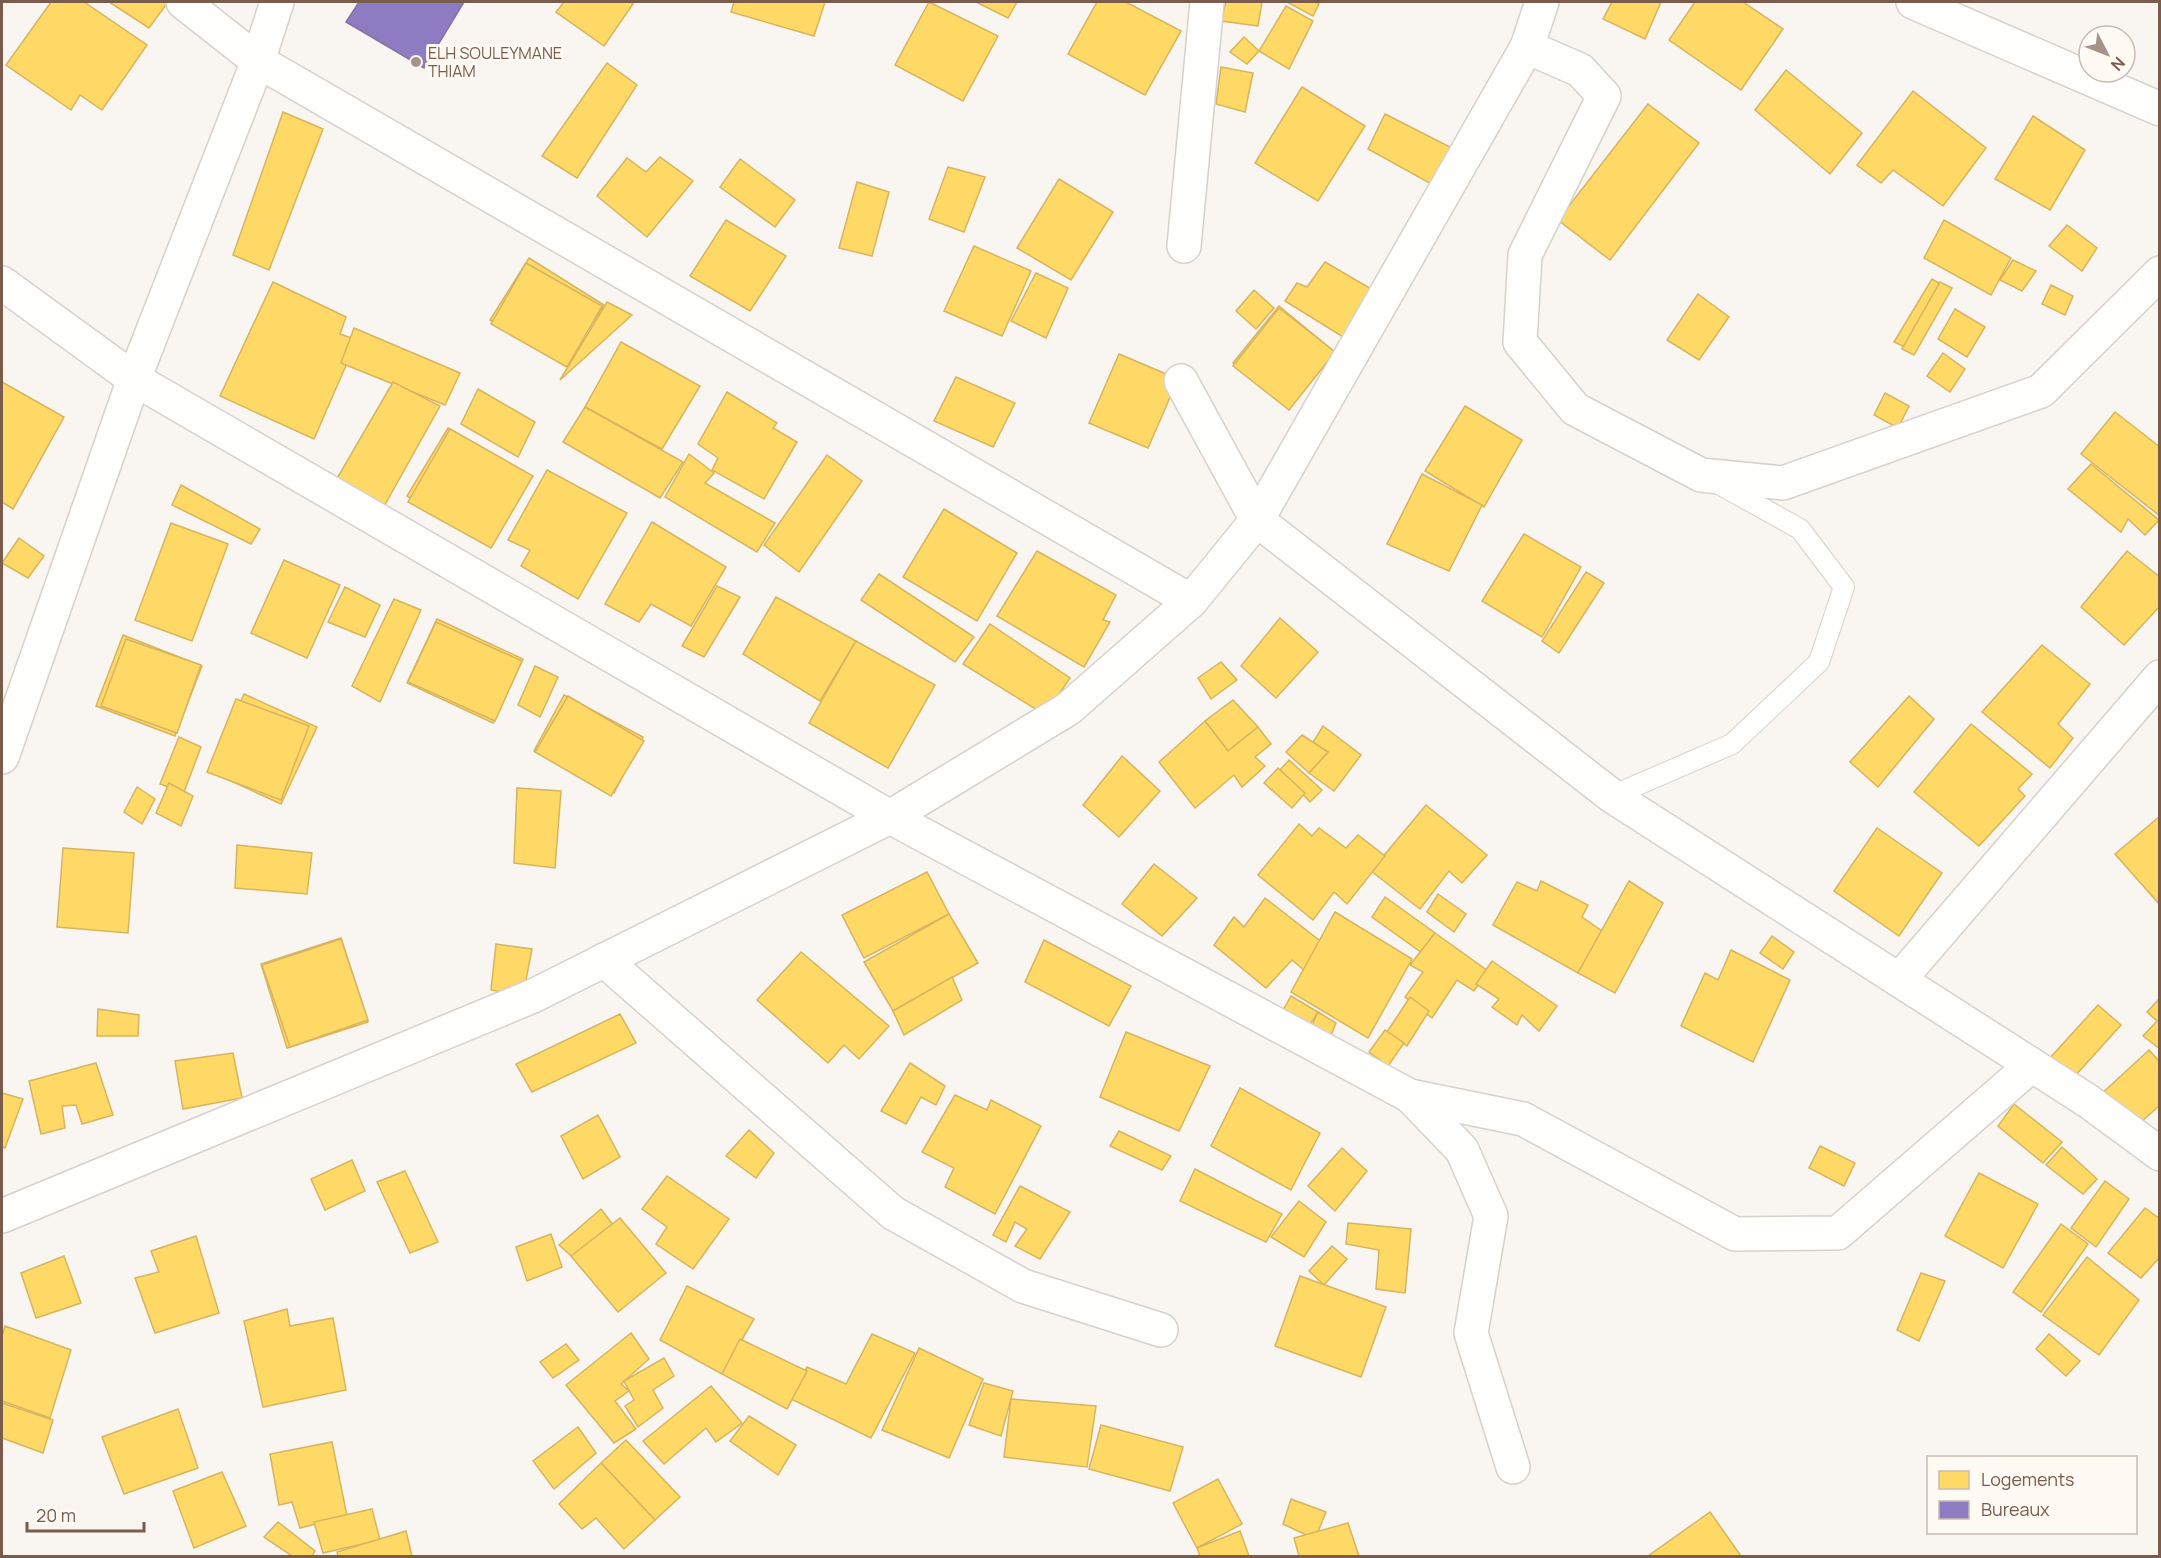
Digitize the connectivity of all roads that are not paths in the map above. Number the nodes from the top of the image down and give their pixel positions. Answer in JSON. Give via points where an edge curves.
{"nodes":[{"id":1,"x":183,"y":2,"type":"edge"},
{"id":2,"x":277,"y":2,"type":"edge"},
{"id":3,"x":1207,"y":2,"type":"edge"},
{"id":4,"x":1542,"y":2,"type":"edge"},
{"id":5,"x":1913,"y":2,"type":"edge"},
{"id":6,"x":1527,"y":47,"type":"junction"},
{"id":7,"x":258,"y":61,"type":"junction"},
{"id":8,"x":2160,"y":109,"type":"edge"},
{"id":9,"x":1184,"y":246,"type":"dead end"},
{"id":10,"x":2160,"y":273,"type":"edge"},
{"id":11,"x":2,"y":283,"type":"edge"},
{"id":12,"x":134,"y":379,"type":"junction"},
{"id":13,"x":1181,"y":381,"type":"dead end"},
{"id":14,"x":1701,"y":475,"type":"junction"},
{"id":15,"x":1257,"y":520,"type":"junction"},
{"id":16,"x":1191,"y":601,"type":"junction"},
{"id":17,"x":2160,"y":677,"type":"edge"},
{"id":18,"x":3,"y":747,"type":"edge"},
{"id":19,"x":1612,"y":796,"type":"junction"},
{"id":20,"x":890,"y":817,"type":"junction"},
{"id":21,"x":604,"y":960,"type":"junction"},
{"id":22,"x":1899,"y":980,"type":"junction"},
{"id":23,"x":2032,"y":1065,"type":"junction"},
{"id":24,"x":1410,"y":1096,"type":"junction"},
{"id":25,"x":2160,"y":1154,"type":"edge"},
{"id":26,"x":2,"y":1216,"type":"edge"},
{"id":27,"x":1161,"y":1330,"type":"dead end"},
{"id":28,"x":1513,"y":1467,"type":"dead end"}],
"edges":[{"from":1,"to":7,"type":"street"},
{"from":2,"to":7,"type":"street"},
{"from":3,"to":9,"type":"street"},
{"from":4,"to":6,"type":"street"},
{"from":5,"to":8,"type":"street"},
{"from":6,"to":14,"type":"street","via":[[1580,70],[1604,96],[1525,255],[1520,342],[1575,409]]},
{"from":6,"to":15,"type":"street"},
{"from":7,"to":12,"type":"street"},
{"from":7,"to":16,"type":"street"},
{"from":10,"to":14,"type":"street","via":[[2041,391],[1783,483]]},
{"from":11,"to":12,"type":"street"},
{"from":12,"to":18,"type":"street"},
{"from":12,"to":20,"type":"street"},
{"from":13,"to":15,"type":"street"},
{"from":14,"to":19,"type":"lane","via":[[1800,529],[1844,588],[1819,662],[1732,744]]},
{"from":15,"to":16,"type":"street"},
{"from":15,"to":19,"type":"street"},
{"from":16,"to":20,"type":"street","via":[[1068,709]]},
{"from":17,"to":22,"type":"street"},
{"from":19,"to":22,"type":"street"},
{"from":20,"to":21,"type":"street"},
{"from":20,"to":24,"type":"street"},
{"from":21,"to":26,"type":"street","via":[[533,996]]},
{"from":21,"to":27,"type":"street","via":[[893,1213],[1023,1286]]},
{"from":22,"to":23,"type":"street"},
{"from":23,"to":24,"type":"street","via":[[1838,1233],[1734,1234],[1523,1119]]},
{"from":23,"to":25,"type":"street"},
{"from":24,"to":28,"type":"street","via":[[1462,1149],[1491,1216],[1471,1333]]}]}
